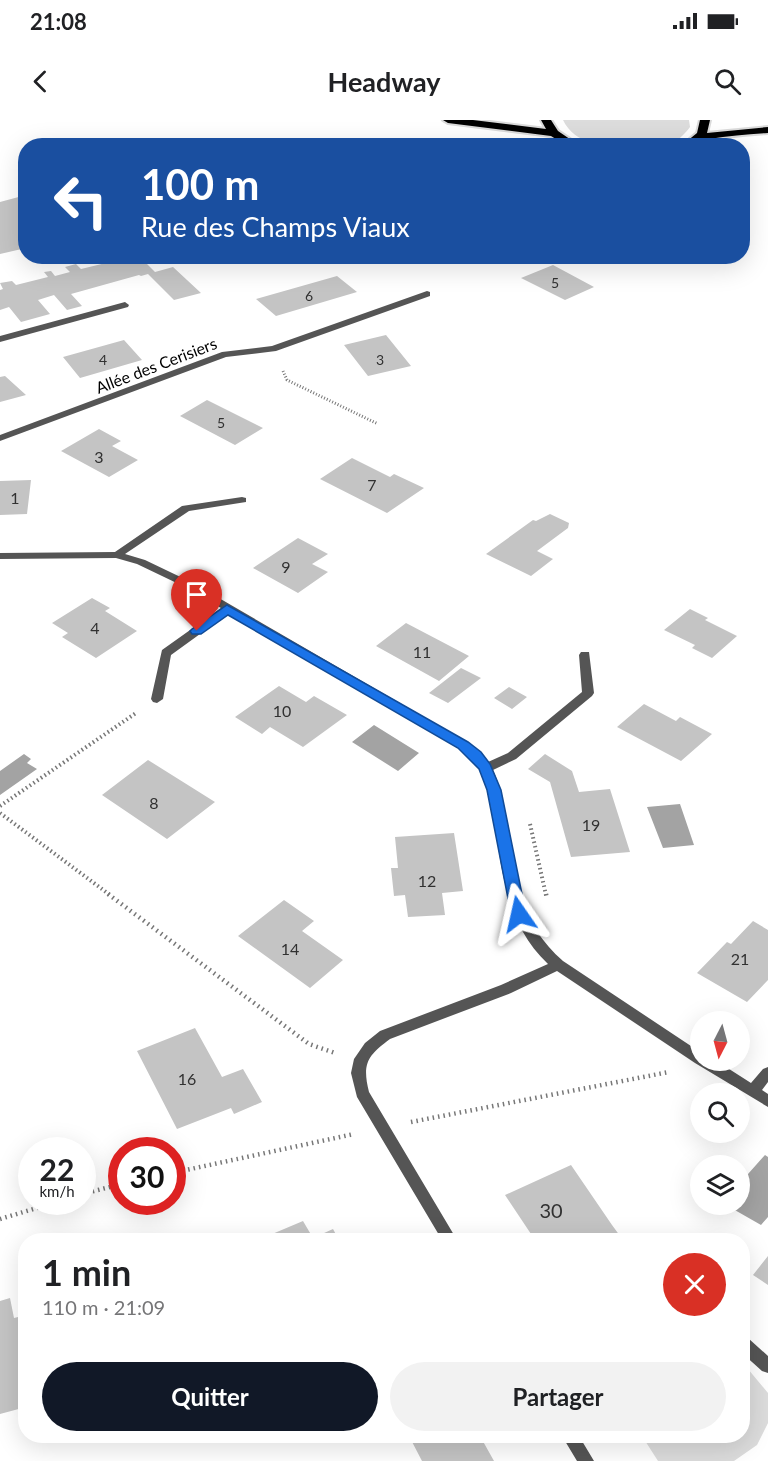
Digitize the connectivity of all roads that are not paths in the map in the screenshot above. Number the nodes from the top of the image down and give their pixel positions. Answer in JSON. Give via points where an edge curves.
{"nodes":[{"id":1,"x":448,"y":120,"type":"edge"},
{"id":2,"x":546,"y":120,"type":"edge"},
{"id":3,"x":705,"y":120,"type":"edge"},
{"id":4,"x":768,"y":130,"type":"edge"},
{"id":5,"x":554,"y":133,"type":"junction"},
{"id":6,"x":562,"y":138,"type":"edge"},
{"id":7,"x":699,"y":138,"type":"joint"},
{"id":8,"x":427,"y":294,"type":"dead end"},
{"id":9,"x":125,"y":305,"type":"dead end"},
{"id":10,"x":0,"y":339,"type":"edge"},
{"id":11,"x":0,"y":438,"type":"edge"},
{"id":12,"x":242,"y":500,"type":"dead end"},
{"id":13,"x":117,"y":555,"type":"junction"},
{"id":14,"x":0,"y":556,"type":"edge"},
{"id":15,"x":227,"y":609,"type":"junction"},
{"id":16,"x":585,"y":655,"type":"dead end"},
{"id":17,"x":157,"y":699,"type":"road end"},
{"id":18,"x":486,"y":768,"type":"junction"},
{"id":19,"x":558,"y":965,"type":"junction"},
{"id":20,"x":690,"y":1052,"type":"edge"},
{"id":21,"x":721,"y":1071,"type":"edge"},
{"id":22,"x":768,"y":1073,"type":"edge"},
{"id":23,"x":752,"y":1090,"type":"junction"},
{"id":24,"x":768,"y":1101,"type":"edge"},
{"id":25,"x":446,"y":1233,"type":"edge"},
{"id":26,"x":750,"y":1350,"type":"edge"},
{"id":27,"x":768,"y":1366,"type":"edge"},
{"id":28,"x":574,"y":1443,"type":"edge"},
{"id":29,"x":586,"y":1461,"type":"edge"}],
"edges":[{"from":1,"to":5,"type":"highway"},
{"from":2,"to":5,"type":"highway"},
{"from":3,"to":7,"type":"highway"},
{"from":4,"to":7,"type":"highway"},
{"from":5,"to":6,"type":"highway"},
{"from":8,"to":11,"type":"street","name":"Allée des Cerisiers","via":[[273,348],[225,354]]},
{"from":9,"to":10,"type":"street"},
{"from":12,"to":13,"type":"street","via":[[186,508]]},
{"from":13,"to":14,"type":"street"},
{"from":13,"to":15,"type":"street","via":[[189,585]]},
{"from":15,"to":17,"type":"street","via":[[166,653]]},
{"from":15,"to":18,"type":"street","via":[[463,745]]},
{"from":16,"to":18,"type":"street","via":[[588,693],[512,756]]},
{"from":18,"to":19,"type":"street","via":[[519,914],[530,937]]},
{"from":19,"to":20,"type":"street"},
{"from":19,"to":25,"type":"street","via":[[385,1035],[369,1046],[358,1062],[362,1093]]},
{"from":21,"to":23,"type":"street"},
{"from":22,"to":23,"type":"street"},
{"from":23,"to":24,"type":"street"},
{"from":26,"to":27,"type":"street"},
{"from":28,"to":29,"type":"street"}]}
